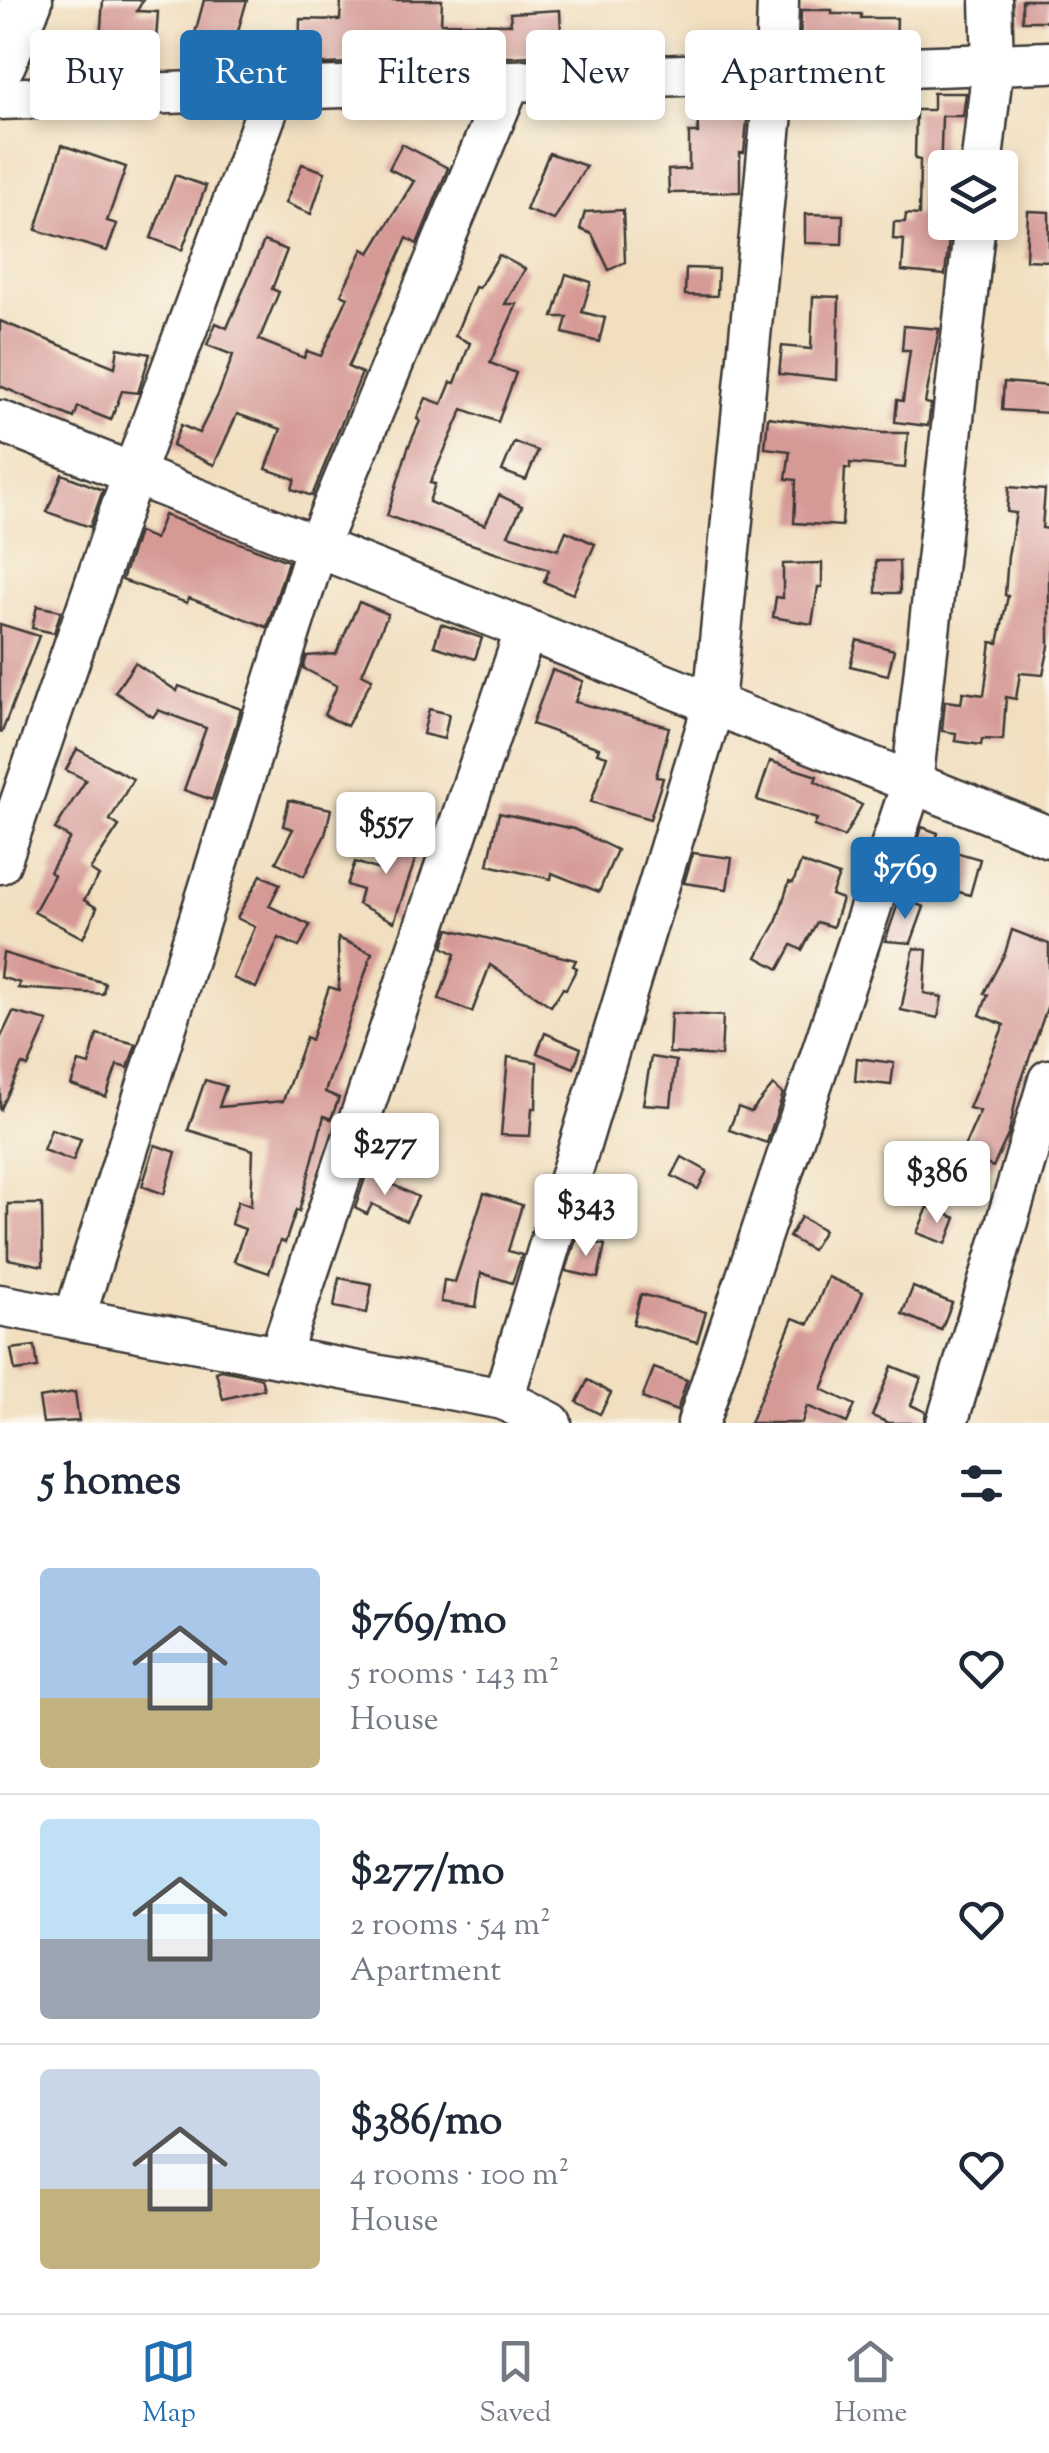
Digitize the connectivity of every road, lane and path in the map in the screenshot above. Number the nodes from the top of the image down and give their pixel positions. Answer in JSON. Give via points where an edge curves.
{"nodes":[{"id":1,"x":27,"y":0,"type":"edge"},
{"id":2,"x":778,"y":0,"type":"edge"},
{"id":3,"x":991,"y":0,"type":"edge"},
{"id":4,"x":777,"y":30,"type":"edge"},
{"id":5,"x":1049,"y":62,"type":"edge"},
{"id":6,"x":0,"y":63,"type":"edge"},
{"id":7,"x":993,"y":64,"type":"junction"},
{"id":8,"x":921,"y":67,"type":"edge"},
{"id":9,"x":685,"y":75,"type":"edge"},
{"id":10,"x":510,"y":81,"type":"junction"},
{"id":11,"x":322,"y":88,"type":"edge"},
{"id":12,"x":180,"y":93,"type":"edge"},
{"id":13,"x":0,"y":99,"type":"edge"},
{"id":14,"x":264,"y":120,"type":"edge"},
{"id":15,"x":771,"y":120,"type":"edge"},
{"id":16,"x":983,"y":150,"type":"edge"},
{"id":17,"x":973,"y":240,"type":"edge"},
{"id":18,"x":0,"y":421,"type":"edge"},
{"id":19,"x":133,"y":474,"type":"junction"},
{"id":20,"x":317,"y":546,"type":"junction"},
{"id":21,"x":526,"y":629,"type":"junction"},
{"id":22,"x":714,"y":703,"type":"junction"},
{"id":23,"x":912,"y":784,"type":"junction"},
{"id":24,"x":1049,"y":837,"type":"edge"},
{"id":25,"x":0,"y":864,"type":"edge"},
{"id":26,"x":1049,"y":1080,"type":"edge"},
{"id":27,"x":0,"y":1306,"type":"edge"},
{"id":28,"x":74,"y":1319,"type":"junction"},
{"id":29,"x":279,"y":1358,"type":"junction"},
{"id":30,"x":503,"y":1399,"type":"junction"},
{"id":31,"x":552,"y":1423,"type":"edge"},
{"id":32,"x":698,"y":1423,"type":"edge"},
{"id":33,"x":947,"y":1423,"type":"edge"}],
"edges":[{"from":1,"to":6,"type":"main road"},
{"from":2,"to":4,"type":"street"},
{"from":3,"to":7,"type":"street"},
{"from":5,"to":7,"type":"street"},
{"from":7,"to":8,"type":"street"},
{"from":7,"to":16,"type":"street"},
{"from":9,"to":10,"type":"street"},
{"from":10,"to":11,"type":"street"},
{"from":10,"to":20,"type":"street"},
{"from":12,"to":13,"type":"street"},
{"from":14,"to":19,"type":"street"},
{"from":15,"to":22,"type":"street"},
{"from":17,"to":23,"type":"street"},
{"from":18,"to":19,"type":"street"},
{"from":19,"to":20,"type":"street"},
{"from":19,"to":25,"type":"street"},
{"from":20,"to":21,"type":"street"},
{"from":20,"to":28,"type":"street"},
{"from":21,"to":22,"type":"street"},
{"from":21,"to":29,"type":"street"},
{"from":22,"to":23,"type":"street"},
{"from":22,"to":30,"type":"street"},
{"from":23,"to":24,"type":"street"},
{"from":23,"to":32,"type":"street"},
{"from":26,"to":33,"type":"street"},
{"from":27,"to":28,"type":"street"},
{"from":28,"to":29,"type":"street"},
{"from":29,"to":30,"type":"street"},
{"from":30,"to":31,"type":"street"}]}
